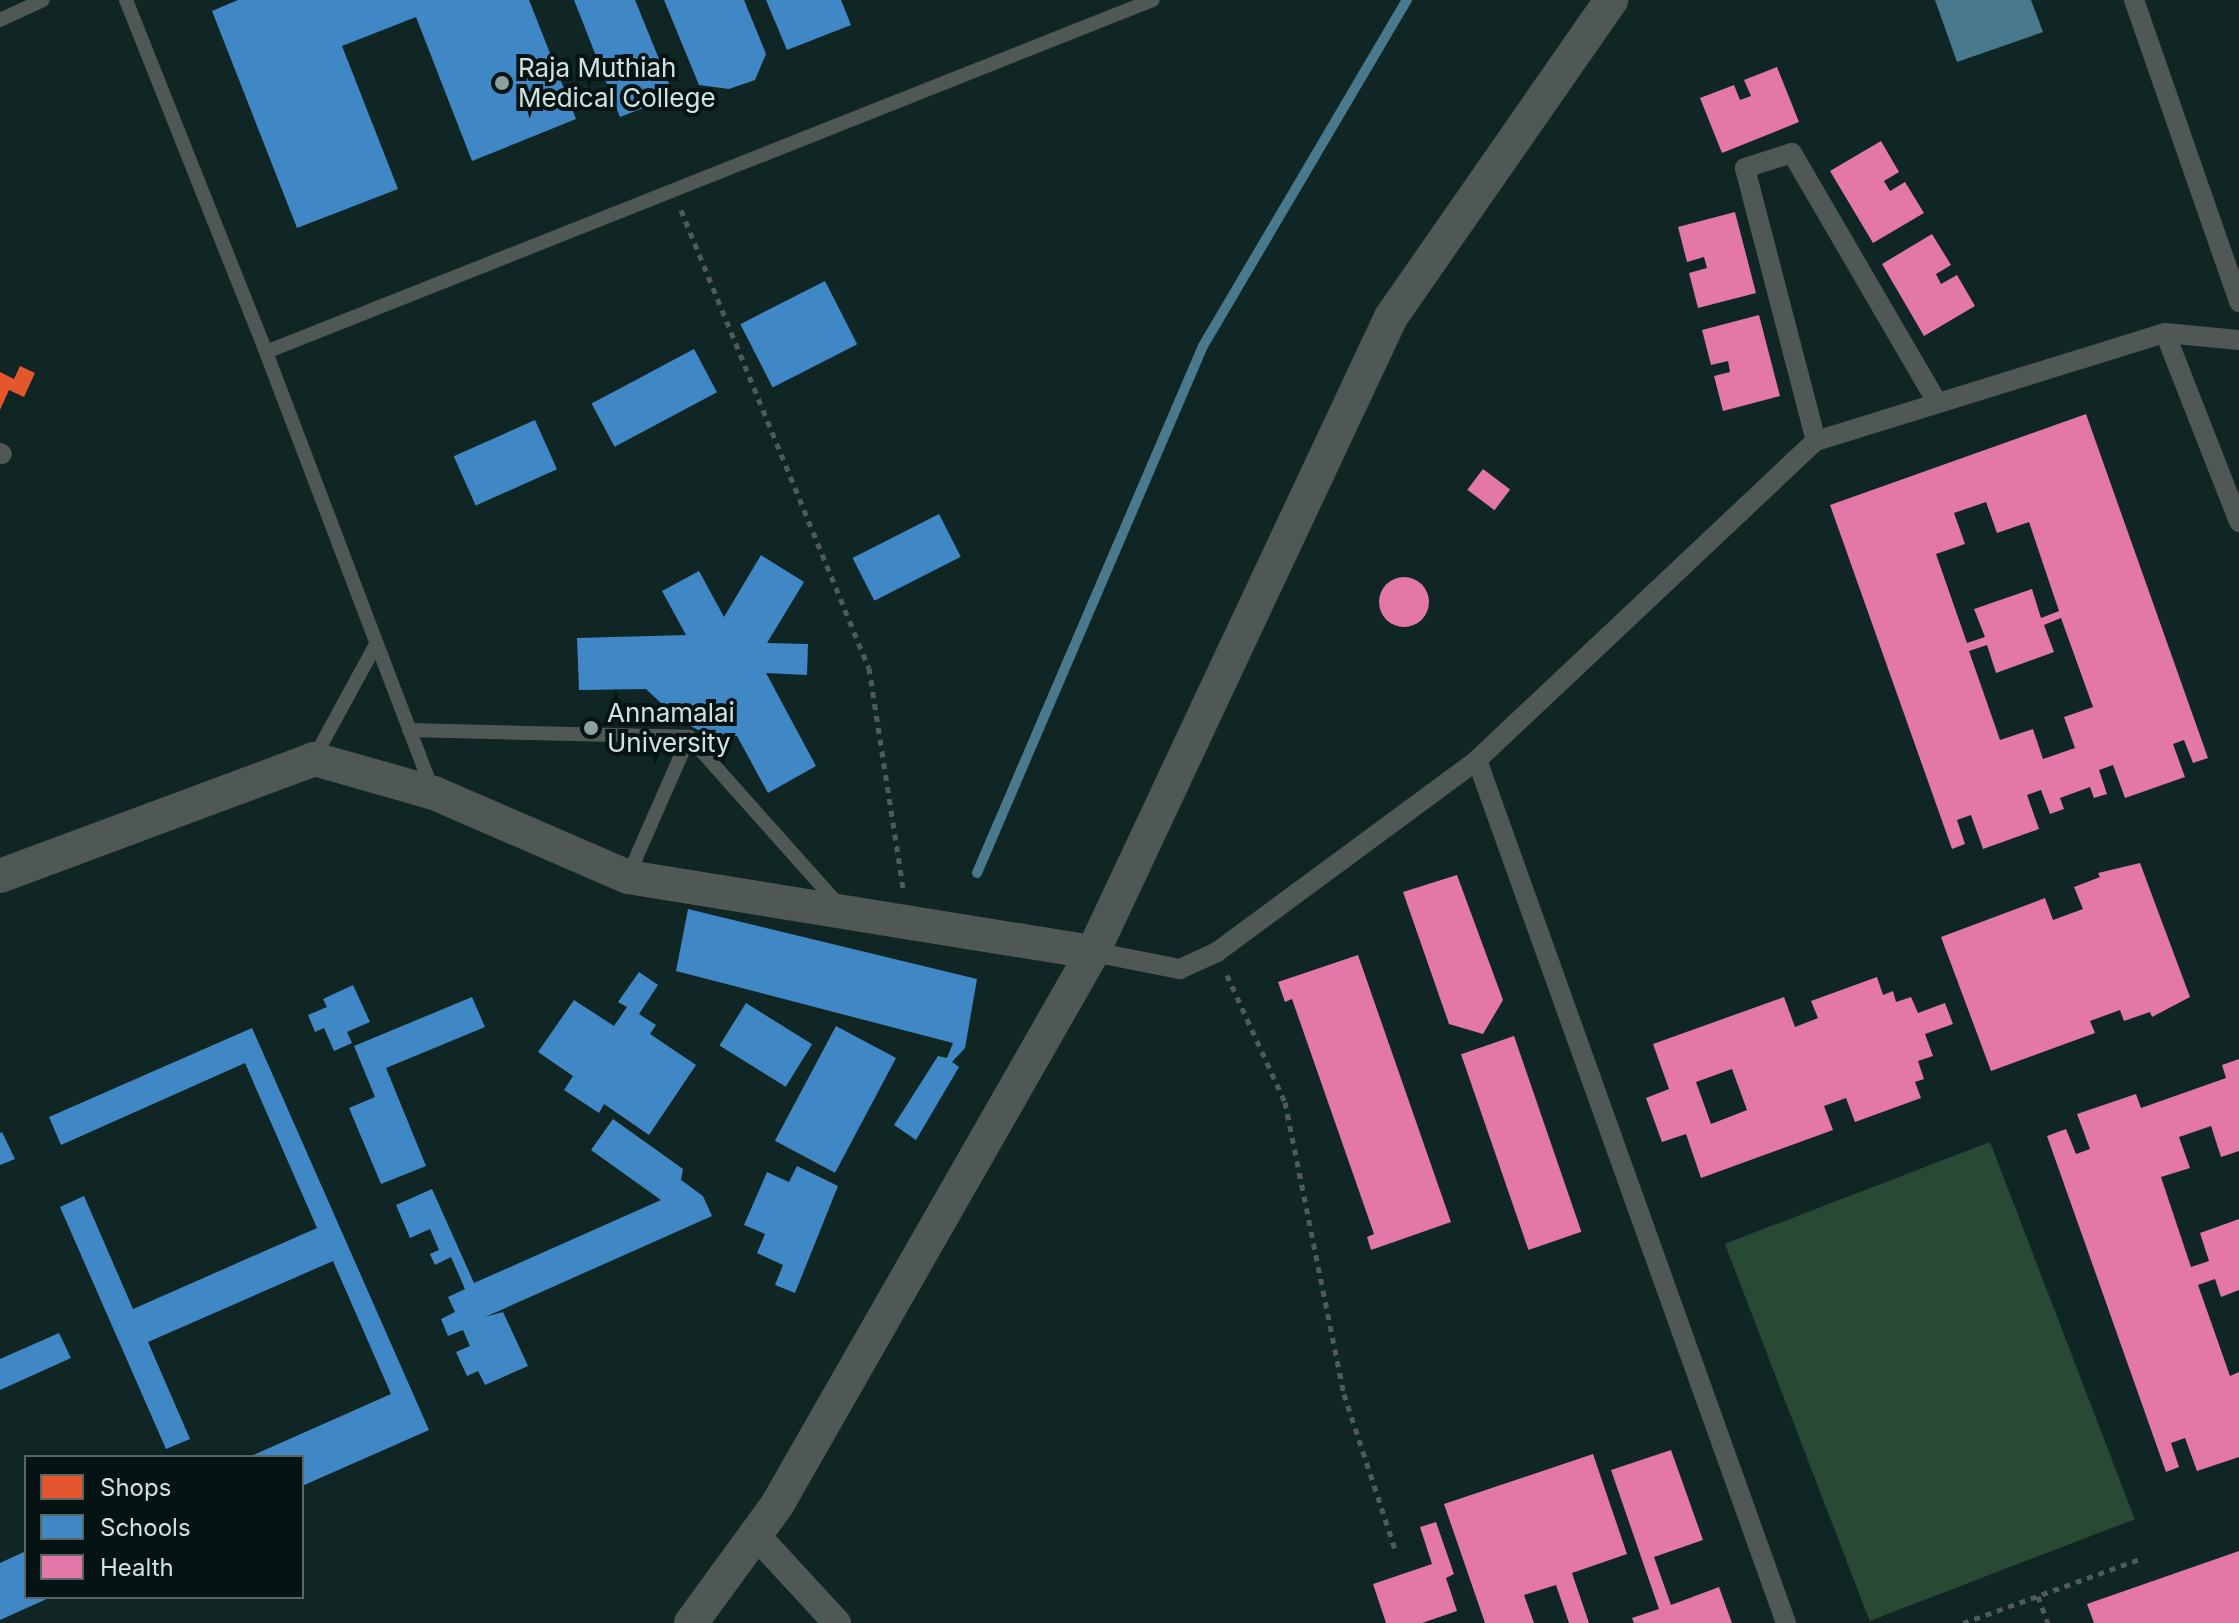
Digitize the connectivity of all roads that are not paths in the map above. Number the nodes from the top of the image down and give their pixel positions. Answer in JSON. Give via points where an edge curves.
{"nodes":[{"id":1,"x":43,"y":0,"type":"edge"},
{"id":2,"x":126,"y":0,"type":"edge"},
{"id":3,"x":1153,"y":0,"type":"edge"},
{"id":4,"x":1611,"y":0,"type":"edge"},
{"id":5,"x":2134,"y":0,"type":"edge"},
{"id":6,"x":0,"y":20,"type":"edge"},
{"id":7,"x":2239,"y":302,"type":"edge"},
{"id":8,"x":2165,"y":333,"type":"junction"},
{"id":9,"x":2239,"y":340,"type":"edge"},
{"id":10,"x":266,"y":352,"type":"junction"},
{"id":11,"x":1937,"y":402,"type":"junction"},
{"id":12,"x":1816,"y":441,"type":"junction"},
{"id":13,"x":2239,"y":522,"type":"edge"},
{"id":14,"x":375,"y":646,"type":"junction"},
{"id":15,"x":409,"y":730,"type":"junction"},
{"id":16,"x":689,"y":737,"type":"junction"},
{"id":17,"x":314,"y":759,"type":"junction"},
{"id":18,"x":1477,"y":760,"type":"junction"},
{"id":19,"x":434,"y":793,"type":"junction"},
{"id":20,"x":0,"y":876,"type":"edge"},
{"id":21,"x":628,"y":877,"type":"junction"},
{"id":22,"x":844,"y":910,"type":"junction"},
{"id":23,"x":1093,"y":952,"type":"junction"},
{"id":24,"x":755,"y":1534,"type":"junction"},
{"id":25,"x":691,"y":1623,"type":"edge"},
{"id":26,"x":837,"y":1623,"type":"edge"},
{"id":27,"x":1786,"y":1623,"type":"edge"}],
"edges":[{"from":1,"to":6,"type":"lane"},
{"from":2,"to":10,"type":"lane"},
{"from":3,"to":10,"type":"lane"},
{"from":4,"to":23,"type":"street","via":[[1391,317]]},
{"from":5,"to":7,"type":"street"},
{"from":8,"to":9,"type":"street"},
{"from":8,"to":11,"type":"street"},
{"from":8,"to":13,"type":"street"},
{"from":10,"to":14,"type":"lane"},
{"from":11,"to":12,"type":"street"},
{"from":11,"to":12,"type":"street","via":[[1792,153],[1745,168]]},
{"from":12,"to":18,"type":"street"},
{"from":14,"to":15,"type":"lane"},
{"from":14,"to":17,"type":"lane"},
{"from":15,"to":16,"type":"lane"},
{"from":15,"to":19,"type":"lane"},
{"from":16,"to":21,"type":"lane"},
{"from":16,"to":22,"type":"lane"},
{"from":17,"to":19,"type":"street"},
{"from":17,"to":20,"type":"street"},
{"from":18,"to":23,"type":"street","via":[[1217,952],[1180,969]]},
{"from":18,"to":27,"type":"street"},
{"from":19,"to":21,"type":"street"},
{"from":21,"to":22,"type":"street"},
{"from":22,"to":23,"type":"street","via":[[908,925]]},
{"from":23,"to":24,"type":"street","via":[[777,1505]]},
{"from":24,"to":25,"type":"street"},
{"from":24,"to":26,"type":"street"}]}
